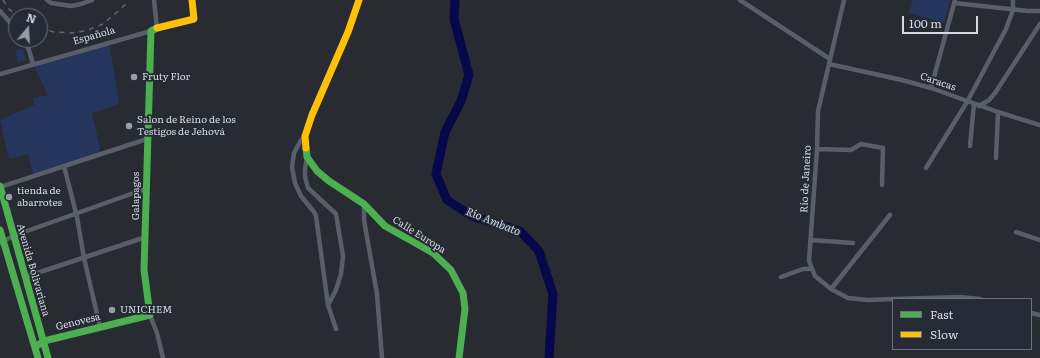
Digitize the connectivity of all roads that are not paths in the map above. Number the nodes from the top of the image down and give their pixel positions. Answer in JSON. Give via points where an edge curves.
{"nodes":[{"id":1,"x":47,"y":0,"type":"edge"},
{"id":2,"x":92,"y":0,"type":"edge"},
{"id":3,"x":154,"y":0,"type":"edge"},
{"id":4,"x":192,"y":0,"type":"edge"},
{"id":5,"x":359,"y":0,"type":"edge"},
{"id":6,"x":740,"y":0,"type":"edge"},
{"id":7,"x":844,"y":0,"type":"edge"},
{"id":8,"x":1013,"y":0,"type":"edge"},
{"id":9,"x":955,"y":2,"type":"edge"},
{"id":10,"x":1013,"y":10,"type":"junction"},
{"id":11,"x":0,"y":11,"type":"edge"},
{"id":12,"x":1040,"y":11,"type":"edge"},
{"id":13,"x":8,"y":20,"type":"edge"},
{"id":14,"x":1040,"y":24,"type":"edge"},
{"id":15,"x":154,"y":30,"type":"junction"},
{"id":16,"x":28,"y":48,"type":"edge"},
{"id":17,"x":830,"y":62,"type":"junction"},
{"id":18,"x":33,"y":64,"type":"junction"},
{"id":19,"x":0,"y":74,"type":"edge"},
{"id":20,"x":932,"y":88,"type":"junction"},
{"id":21,"x":967,"y":102,"type":"junction"},
{"id":22,"x":977,"y":105,"type":"junction"},
{"id":23,"x":998,"y":112,"type":"junction"},
{"id":24,"x":1040,"y":125,"type":"edge"},
{"id":25,"x":305,"y":136,"type":"junction"},
{"id":26,"x":147,"y":139,"type":"junction"},
{"id":27,"x":970,"y":146,"type":"dead end"},
{"id":28,"x":817,"y":149,"type":"junction"},
{"id":29,"x":307,"y":157,"type":"junction"},
{"id":30,"x":996,"y":158,"type":"dead end"},
{"id":31,"x":64,"y":166,"type":"junction"},
{"id":32,"x":926,"y":168,"type":"dead end"},
{"id":33,"x":882,"y":185,"type":"dead end"},
{"id":34,"x":0,"y":187,"type":"edge"},
{"id":35,"x":145,"y":189,"type":"junction"},
{"id":36,"x":364,"y":204,"type":"junction"},
{"id":37,"x":76,"y":214,"type":"junction"},
{"id":38,"x":890,"y":215,"type":"dead end"},
{"id":39,"x":0,"y":230,"type":"edge"},
{"id":40,"x":1016,"y":232,"type":"dead end"},
{"id":41,"x":13,"y":236,"type":"junction"},
{"id":42,"x":146,"y":237,"type":"junction"},
{"id":43,"x":811,"y":240,"type":"junction"},
{"id":44,"x":1040,"y":240,"type":"edge"},
{"id":45,"x":2,"y":242,"type":"edge"},
{"id":46,"x":853,"y":243,"type":"dead end"},
{"id":47,"x":84,"y":258,"type":"junction"},
{"id":48,"x":811,"y":269,"type":"junction"},
{"id":49,"x":25,"y":276,"type":"junction"},
{"id":50,"x":781,"y":277,"type":"dead end"},
{"id":51,"x":831,"y":289,"type":"junction"},
{"id":52,"x":927,"y":298,"type":"edge"},
{"id":53,"x":970,"y":298,"type":"edge"},
{"id":54,"x":892,"y":299,"type":"edge"},
{"id":55,"x":328,"y":305,"type":"junction"},
{"id":56,"x":150,"y":314,"type":"junction"},
{"id":57,"x":100,"y":327,"type":"junction"},
{"id":58,"x":336,"y":329,"type":"dead end"},
{"id":59,"x":44,"y":341,"type":"junction"},
{"id":60,"x":35,"y":347,"type":"junction"},
{"id":61,"x":38,"y":358,"type":"edge"},
{"id":62,"x":48,"y":358,"type":"edge"},
{"id":63,"x":163,"y":358,"type":"edge"},
{"id":64,"x":382,"y":358,"type":"edge"},
{"id":65,"x":460,"y":358,"type":"edge"}],
"edges":[{"from":1,"to":2,"type":"street","via":[[71,6]]},
{"from":3,"to":15,"type":"street"},
{"from":4,"to":15,"type":"street","name":"Española","via":[[194,19]]},
{"from":5,"to":25,"type":"street"},
{"from":6,"to":17,"type":"street"},
{"from":7,"to":17,"type":"street","name":"Río de Janeiro"},
{"from":8,"to":10,"type":"street"},
{"from":9,"to":10,"type":"street"},
{"from":9,"to":20,"type":"street"},
{"from":10,"to":12,"type":"street"},
{"from":10,"to":21,"type":"street","via":[[1006,29]]},
{"from":11,"to":13,"type":"street"},
{"from":14,"to":22,"type":"street","via":[[995,93]]},
{"from":15,"to":18,"type":"street","name":"Española"},
{"from":15,"to":26,"type":"street","name":"Galapagos"},
{"from":16,"to":18,"type":"street"},
{"from":17,"to":20,"type":"street","name":"Caracas"},
{"from":17,"to":28,"type":"street","name":"Río de Janeiro","via":[[818,111]]},
{"from":18,"to":19,"type":"street","name":"Española"},
{"from":20,"to":21,"type":"street","name":"Caracas"},
{"from":21,"to":22,"type":"street","name":"Caracas"},
{"from":21,"to":32,"type":"street"},
{"from":22,"to":23,"type":"street","name":"Caracas"},
{"from":22,"to":27,"type":"street"},
{"from":23,"to":24,"type":"street","name":"Caracas"},
{"from":23,"to":30,"type":"street"},
{"from":25,"to":29,"type":"street"},
{"from":25,"to":55,"type":"street","via":[[294,153],[292,166],[295,183],[301,196],[316,216]]},
{"from":26,"to":31,"type":"street"},
{"from":26,"to":35,"type":"street","name":"Galapagos"},
{"from":28,"to":33,"type":"street","via":[[850,150],[861,144],[883,148]]},
{"from":28,"to":43,"type":"street","name":"Río de Janeiro"},
{"from":29,"to":36,"type":"street","name":"Calle Europa","via":[[317,171],[329,181]]},
{"from":29,"to":55,"type":"street","via":[[305,173],[308,188],[336,214],[343,256],[341,274]]},
{"from":31,"to":34,"type":"street"},
{"from":31,"to":37,"type":"street"},
{"from":34,"to":41,"type":"street","name":"Avenida Bolivariana"},
{"from":35,"to":37,"type":"street"},
{"from":35,"to":42,"type":"street","name":"Galapagos"},
{"from":36,"to":64,"type":"street","via":[[364,220],[377,294]]},
{"from":36,"to":65,"type":"street","name":"Calle Europa","via":[[384,226],[433,253],[451,270],[463,293],[465,309]]},
{"from":37,"to":41,"type":"street"},
{"from":37,"to":47,"type":"street"},
{"from":38,"to":51,"type":"street"},
{"from":39,"to":45,"type":"street","name":"Avenida Bolivariana"},
{"from":40,"to":44,"type":"street"},
{"from":41,"to":45,"type":"street"},
{"from":41,"to":49,"type":"street","name":"Avenida Bolivariana"},
{"from":42,"to":47,"type":"street"},
{"from":42,"to":56,"type":"street","name":"Galapagos","via":[[144,270]]},
{"from":43,"to":46,"type":"street"},
{"from":43,"to":48,"type":"street","name":"Río de Janeiro"},
{"from":45,"to":60,"type":"street","name":"Avenida Bolivariana"},
{"from":47,"to":49,"type":"street"},
{"from":47,"to":57,"type":"street"},
{"from":48,"to":50,"type":"street"},
{"from":48,"to":51,"type":"street","via":[[814,276]]},
{"from":49,"to":59,"type":"street","name":"Avenida Bolivariana"},
{"from":51,"to":54,"type":"street","via":[[848,298],[859,300]]},
{"from":52,"to":53,"type":"street"},
{"from":55,"to":58,"type":"street"},
{"from":56,"to":57,"type":"street","name":"Genovesa"},
{"from":56,"to":63,"type":"street","name":"Galapagos"},
{"from":57,"to":59,"type":"street","name":"Genovesa"},
{"from":59,"to":60,"type":"street","name":"Genovesa"},
{"from":59,"to":62,"type":"street","name":"Avenida Bolivariana"},
{"from":60,"to":61,"type":"street","name":"Avenida Bolivariana"}]}
